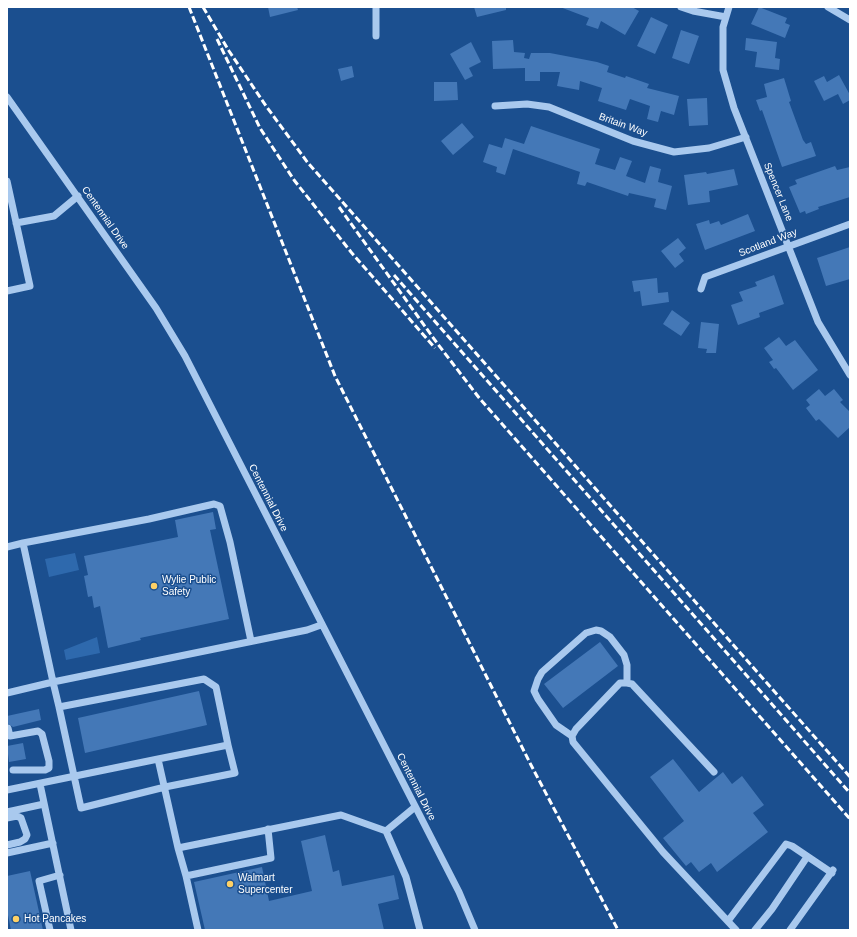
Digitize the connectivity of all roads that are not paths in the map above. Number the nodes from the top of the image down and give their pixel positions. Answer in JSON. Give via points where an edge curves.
{"nodes":[{"id":1,"x":376,"y":7,"type":"edge"},
{"id":2,"x":681,"y":7,"type":"edge"},
{"id":3,"x":729,"y":7,"type":"edge"},
{"id":4,"x":828,"y":7,"type":"edge"},
{"id":5,"x":726,"y":17,"type":"junction"},
{"id":6,"x":850,"y":20,"type":"edge"},
{"id":7,"x":376,"y":36,"type":"dead end"},
{"id":8,"x":7,"y":98,"type":"edge"},
{"id":9,"x":495,"y":106,"type":"dead end"},
{"id":10,"x":746,"y":137,"type":"junction"},
{"id":11,"x":7,"y":181,"type":"edge"},
{"id":12,"x":78,"y":196,"type":"junction"},
{"id":13,"x":16,"y":223,"type":"junction"},
{"id":14,"x":850,"y":224,"type":"edge"},
{"id":15,"x":789,"y":246,"type":"junction"},
{"id":16,"x":701,"y":289,"type":"dead end"},
{"id":17,"x":7,"y":291,"type":"edge"},
{"id":18,"x":850,"y":374,"type":"edge"},
{"id":19,"x":23,"y":543,"type":"junction"},
{"id":20,"x":7,"y":547,"type":"edge"},
{"id":21,"x":322,"y":625,"type":"junction"},
{"id":22,"x":251,"y":641,"type":"junction"},
{"id":23,"x":53,"y":682,"type":"junction"},
{"id":24,"x":627,"y":683,"type":"junction"},
{"id":25,"x":7,"y":693,"type":"edge"},
{"id":26,"x":59,"y":707,"type":"junction"},
{"id":27,"x":8,"y":728,"type":"dead end"},
{"id":28,"x":9,"y":736,"type":"edge"},
{"id":29,"x":572,"y":736,"type":"junction"},
{"id":30,"x":228,"y":745,"type":"junction"},
{"id":31,"x":158,"y":759,"type":"junction"},
{"id":32,"x":13,"y":770,"type":"dead end"},
{"id":33,"x":714,"y":772,"type":"dead end"},
{"id":34,"x":74,"y":777,"type":"junction"},
{"id":35,"x":40,"y":784,"type":"junction"},
{"id":36,"x":165,"y":788,"type":"junction"},
{"id":37,"x":7,"y":790,"type":"edge"},
{"id":38,"x":44,"y":804,"type":"junction"},
{"id":39,"x":415,"y":807,"type":"junction"},
{"id":40,"x":7,"y":812,"type":"edge"},
{"id":41,"x":7,"y":818,"type":"edge"},
{"id":42,"x":268,"y":829,"type":"junction"},
{"id":43,"x":386,"y":831,"type":"junction"},
{"id":44,"x":53,"y":843,"type":"junction"},
{"id":45,"x":7,"y":845,"type":"edge"},
{"id":46,"x":178,"y":848,"type":"junction"},
{"id":47,"x":7,"y":853,"type":"edge"},
{"id":48,"x":807,"y":856,"type":"junction"},
{"id":49,"x":60,"y":875,"type":"junction"},
{"id":50,"x":186,"y":876,"type":"junction"},
{"id":51,"x":728,"y":921,"type":"junction"},
{"id":52,"x":50,"y":930,"type":"edge"},
{"id":53,"x":71,"y":930,"type":"edge"},
{"id":54,"x":198,"y":930,"type":"edge"},
{"id":55,"x":420,"y":930,"type":"edge"},
{"id":56,"x":475,"y":930,"type":"edge"},
{"id":57,"x":736,"y":930,"type":"edge"},
{"id":58,"x":754,"y":930,"type":"edge"},
{"id":59,"x":790,"y":930,"type":"edge"}],
"edges":[{"from":1,"to":7,"type":"street"},
{"from":2,"to":5,"type":"street","via":[[693,12]]},
{"from":3,"to":5,"type":"street","name":"Spencer Lane"},
{"from":4,"to":6,"type":"street"},
{"from":5,"to":10,"type":"street","name":"Spencer Lane","via":[[723,27],[723,70]]},
{"from":8,"to":12,"type":"street","name":"Centennial Drive"},
{"from":9,"to":10,"type":"street","name":"Britain Way","via":[[527,104],[549,108],[633,141],[674,152],[709,148]]},
{"from":10,"to":15,"type":"street","name":"Spencer Lane"},
{"from":11,"to":13,"type":"street"},
{"from":12,"to":13,"type":"street","via":[[54,216]]},
{"from":12,"to":21,"type":"street","name":"Centennial Drive","via":[[156,308],[184,356]]},
{"from":13,"to":17,"type":"street","via":[[30,286]]},
{"from":14,"to":15,"type":"street","name":"Scotland Way"},
{"from":15,"to":16,"type":"street","name":"Scotland Way","via":[[706,277]]},
{"from":15,"to":18,"type":"street","name":"Spencer Lane","via":[[818,322]]},
{"from":19,"to":20,"type":"street"},
{"from":19,"to":22,"type":"street","via":[[208,505],[220,506]]},
{"from":19,"to":23,"type":"street"},
{"from":21,"to":22,"type":"street"},
{"from":21,"to":39,"type":"street","name":"Centennial Drive"},
{"from":22,"to":23,"type":"street"},
{"from":23,"to":25,"type":"street"},
{"from":23,"to":26,"type":"street"},
{"from":24,"to":29,"type":"street","via":[[620,683]]},
{"from":24,"to":29,"type":"street","via":[[624,655],[610,637],[596,630],[586,633],[542,672],[534,691],[556,725]]},
{"from":24,"to":33,"type":"street","via":[[632,684]]},
{"from":26,"to":30,"type":"street","via":[[204,679],[216,687]]},
{"from":26,"to":34,"type":"street"},
{"from":27,"to":28,"type":"street"},
{"from":28,"to":32,"type":"street","via":[[38,731],[42,734],[49,761],[49,768],[45,770]]},
{"from":29,"to":51,"type":"street","via":[[573,742],[663,852]]},
{"from":30,"to":31,"type":"street"},
{"from":30,"to":36,"type":"street","via":[[235,773]]},
{"from":31,"to":34,"type":"street"},
{"from":31,"to":36,"type":"street"},
{"from":34,"to":35,"type":"street"},
{"from":34,"to":36,"type":"street","via":[[81,808]]},
{"from":35,"to":37,"type":"street"},
{"from":35,"to":38,"type":"street"},
{"from":36,"to":46,"type":"street"},
{"from":38,"to":40,"type":"street"},
{"from":38,"to":44,"type":"street"},
{"from":39,"to":43,"type":"street"},
{"from":39,"to":56,"type":"street","name":"Centennial Drive","via":[[459,892]]},
{"from":41,"to":45,"type":"street","via":[[21,818],[26,835],[20,842]]},
{"from":42,"to":43,"type":"street","via":[[341,815]]},
{"from":42,"to":46,"type":"street"},
{"from":42,"to":50,"type":"street","via":[[272,858]]},
{"from":43,"to":55,"type":"street","via":[[406,876]]},
{"from":44,"to":47,"type":"street"},
{"from":44,"to":49,"type":"street"},
{"from":46,"to":50,"type":"street"},
{"from":48,"to":51,"type":"street","via":[[786,844]]},
{"from":48,"to":58,"type":"street","via":[[772,909]]},
{"from":48,"to":59,"type":"street","via":[[832,872]]},
{"from":49,"to":52,"type":"street","via":[[39,881]]},
{"from":49,"to":53,"type":"street"},
{"from":50,"to":54,"type":"street"},
{"from":51,"to":57,"type":"street"}]}
